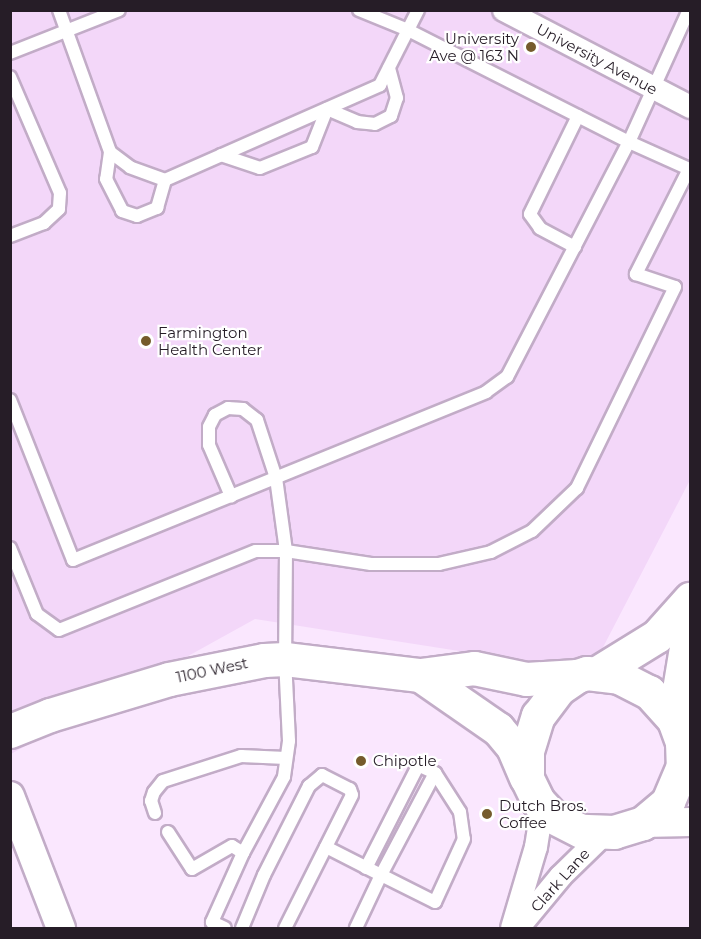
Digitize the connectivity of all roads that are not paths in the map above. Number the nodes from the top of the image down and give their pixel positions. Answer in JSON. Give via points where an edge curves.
{"nodes":[{"id":1,"x":59,"y":10,"type":"edge"},
{"id":2,"x":119,"y":10,"type":"edge"},
{"id":3,"x":359,"y":10,"type":"edge"},
{"id":4,"x":417,"y":10,"type":"edge"},
{"id":5,"x":504,"y":10,"type":"edge"},
{"id":6,"x":689,"y":10,"type":"edge"},
{"id":7,"x":66,"y":30,"type":"junction"},
{"id":8,"x":408,"y":30,"type":"junction"},
{"id":9,"x":685,"y":33,"type":"edge"},
{"id":10,"x":10,"y":53,"type":"edge"},
{"id":11,"x":389,"y":68,"type":"junction"},
{"id":12,"x":10,"y":77,"type":"edge"},
{"id":13,"x":654,"y":89,"type":"junction"},
{"id":14,"x":690,"y":107,"type":"edge"},
{"id":15,"x":327,"y":109,"type":"junction"},
{"id":16,"x":578,"y":116,"type":"junction"},
{"id":17,"x":629,"y":142,"type":"junction"},
{"id":18,"x":110,"y":152,"type":"junction"},
{"id":19,"x":221,"y":155,"type":"junction"},
{"id":20,"x":165,"y":180,"type":"junction"},
{"id":21,"x":10,"y":236,"type":"edge"},
{"id":22,"x":575,"y":247,"type":"junction"},
{"id":23,"x":10,"y":400,"type":"edge"},
{"id":24,"x":276,"y":478,"type":"junction"},
{"id":25,"x":231,"y":496,"type":"junction"},
{"id":26,"x":10,"y":548,"type":"edge"},
{"id":27,"x":286,"y":551,"type":"junction"},
{"id":28,"x":690,"y":599,"type":"edge"},
{"id":29,"x":690,"y":623,"type":"edge"},
{"id":30,"x":285,"y":659,"type":"junction"},
{"id":31,"x":587,"y":674,"type":"junction"},
{"id":32,"x":420,"y":675,"type":"junction"},
{"id":33,"x":10,"y":731,"type":"edge"},
{"id":34,"x":682,"y":739,"type":"edge"},
{"id":35,"x":286,"y":758,"type":"junction"},
{"id":36,"x":435,"y":773,"type":"junction"},
{"id":37,"x":532,"y":790,"type":"junction"},
{"id":38,"x":10,"y":796,"type":"edge"},
{"id":39,"x":155,"y":813,"type":"dead end"},
{"id":40,"x":690,"y":822,"type":"edge"},
{"id":41,"x":644,"y":823,"type":"junction"},
{"id":42,"x":168,"y":832,"type":"dead end"},
{"id":43,"x":603,"y":834,"type":"junction"},
{"id":44,"x":326,"y":847,"type":"junction"},
{"id":45,"x":243,"y":853,"type":"junction"},
{"id":46,"x":366,"y":868,"type":"junction"},
{"id":47,"x":381,"y":875,"type":"junction"},
{"id":48,"x":61,"y":928,"type":"edge"},
{"id":49,"x":225,"y":928,"type":"edge"},
{"id":50,"x":242,"y":928,"type":"edge"},
{"id":51,"x":285,"y":928,"type":"edge"},
{"id":52,"x":356,"y":928,"type":"edge"},
{"id":53,"x":512,"y":928,"type":"edge"},
{"id":54,"x":518,"y":928,"type":"edge"}],
"edges":[{"from":1,"to":7,"type":"lane"},
{"from":2,"to":7,"type":"lane"},
{"from":3,"to":8,"type":"lane"},
{"from":4,"to":8,"type":"lane"},
{"from":5,"to":13,"type":"street","name":"University Avenue"},
{"from":6,"to":9,"type":"lane"},
{"from":7,"to":10,"type":"lane"},
{"from":7,"to":18,"type":"lane"},
{"from":8,"to":11,"type":"lane"},
{"from":8,"to":16,"type":"lane"},
{"from":9,"to":13,"type":"lane"},
{"from":11,"to":15,"type":"lane","via":[[380,85]]},
{"from":11,"to":15,"type":"lane","via":[[397,98],[391,116],[375,124],[357,122]]},
{"from":12,"to":21,"type":"lane","via":[[60,193],[59,209],[44,223]]},
{"from":13,"to":14,"type":"street","name":"University Avenue"},
{"from":13,"to":17,"type":"lane"},
{"from":15,"to":19,"type":"lane"},
{"from":15,"to":19,"type":"lane","via":[[312,147],[261,168]]},
{"from":16,"to":17,"type":"lane"},
{"from":16,"to":22,"type":"lane","via":[[530,214],[540,228]]},
{"from":17,"to":22,"type":"lane"},
{"from":17,"to":27,"type":"lane","via":[[689,169],[636,274],[675,287],[577,488],[532,531],[491,552],[447,562],[371,564]]},
{"from":18,"to":20,"type":"lane","via":[[130,167]]},
{"from":18,"to":20,"type":"lane","via":[[106,178],[122,211],[137,216],[157,208]]},
{"from":19,"to":20,"type":"lane"},
{"from":22,"to":24,"type":"lane","via":[[507,377],[486,392]]},
{"from":23,"to":25,"type":"lane","via":[[73,560]]},
{"from":24,"to":25,"type":"lane"},
{"from":24,"to":25,"type":"lane","via":[[257,420],[243,409],[228,408],[214,415],[208,427],[209,445]]},
{"from":24,"to":27,"type":"lane"},
{"from":26,"to":27,"type":"lane","via":[[37,614],[59,630],[256,550]]},
{"from":27,"to":30,"type":"lane"},
{"from":28,"to":31,"type":"main road","via":[[657,636]]},
{"from":29,"to":34,"type":"main road"},
{"from":30,"to":32,"type":"main road","name":"1100 West"},
{"from":30,"to":33,"type":"main road","name":"1100 West","via":[[169,679]]},
{"from":30,"to":35,"type":"lane","via":[[289,741]]},
{"from":31,"to":32,"type":"main road","name":"1100 West","via":[[526,679],[474,668]]},
{"from":31,"to":34,"type":"main road","via":[[619,677],[640,686],[664,706]]},
{"from":31,"to":37,"type":"main road","via":[[558,689],[538,716],[527,751]]},
{"from":32,"to":37,"type":"main road","name":"1100 West","via":[[503,734]]},
{"from":34,"to":41,"type":"main road","via":[[683,766],[677,785],[668,802]]},
{"from":35,"to":39,"type":"lane","via":[[241,756],[163,781],[151,801]]},
{"from":35,"to":45,"type":"lane","via":[[284,777]]},
{"from":36,"to":46,"type":"lane","via":[[417,768]]},
{"from":36,"to":47,"type":"lane"},
{"from":36,"to":47,"type":"lane","via":[[460,812],[464,839],[435,902]]},
{"from":37,"to":43,"type":"main road","via":[[552,816],[587,832]]},
{"from":37,"to":53,"type":"street","name":"Clark Lane","via":[[539,827]]},
{"from":38,"to":48,"type":"street"},
{"from":40,"to":41,"type":"street"},
{"from":41,"to":43,"type":"main road"},
{"from":42,"to":45,"type":"lane","via":[[192,869],[232,846]]},
{"from":43,"to":54,"type":"street","name":"Clark Lane"},
{"from":44,"to":46,"type":"lane"},
{"from":44,"to":50,"type":"lane","via":[[352,795],[350,789],[322,775],[314,779],[264,875]]},
{"from":44,"to":51,"type":"lane"},
{"from":45,"to":49,"type":"lane","via":[[212,922]]},
{"from":46,"to":47,"type":"lane"},
{"from":47,"to":52,"type":"lane"}]}
